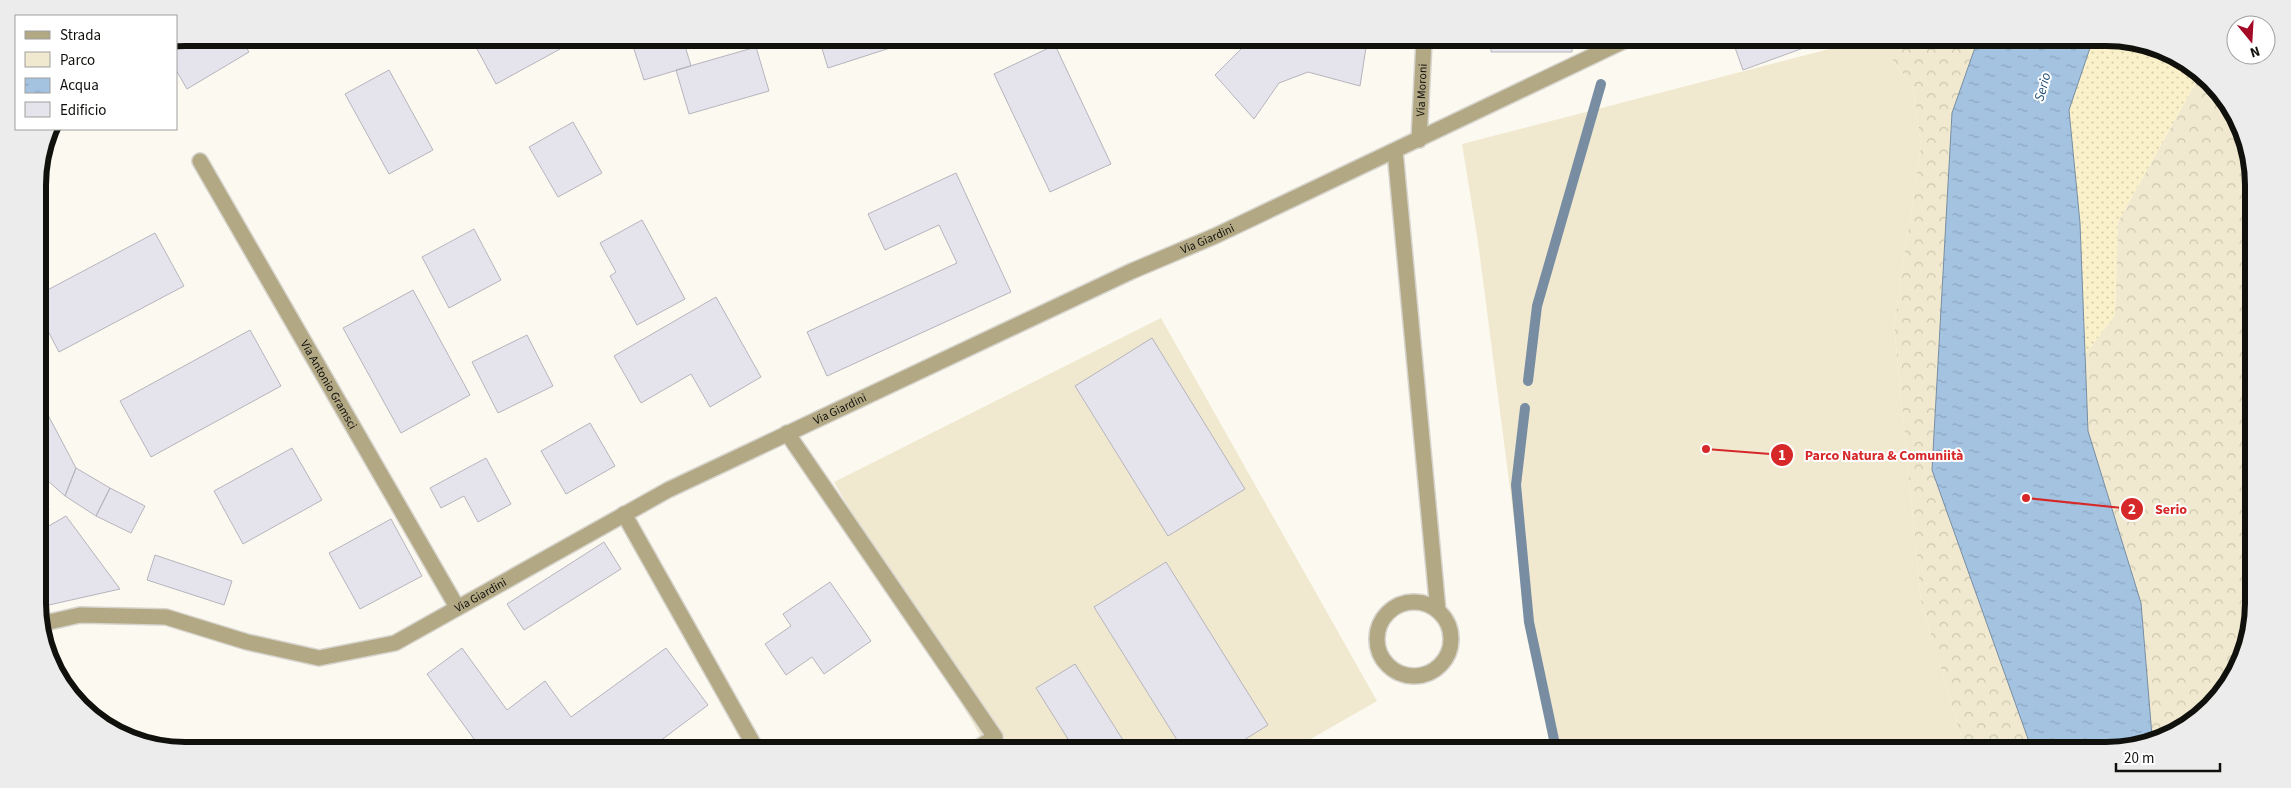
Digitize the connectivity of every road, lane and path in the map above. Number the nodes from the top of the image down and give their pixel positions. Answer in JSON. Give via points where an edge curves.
{"nodes":[{"id":1,"x":1424,"y":46,"type":"edge"},
{"id":2,"x":1613,"y":46,"type":"edge"},
{"id":3,"x":1419,"y":140,"type":"junction"},
{"id":4,"x":1395,"y":151,"type":"junction"},
{"id":5,"x":200,"y":161,"type":"dead end"},
{"id":6,"x":787,"y":433,"type":"junction"},
{"id":7,"x":624,"y":514,"type":"junction"},
{"id":8,"x":457,"y":607,"type":"junction"},
{"id":9,"x":1438,"y":612,"type":"junction"},
{"id":10,"x":47,"y":622,"type":"edge"},
{"id":11,"x":752,"y":742,"type":"edge"},
{"id":12,"x":988,"y":742,"type":"edge"}],
"edges":[{"from":1,"to":3,"type":"street","name":"Via Moroni"},
{"from":2,"to":3,"type":"street","name":"Via Giardini"},
{"from":3,"to":4,"type":"street","name":"Via Giardini"},
{"from":4,"to":6,"type":"street","name":"Via Giardini"},
{"from":4,"to":9,"type":"street"},
{"from":5,"to":8,"type":"street","name":"Via Antonio Gramsci"},
{"from":6,"to":7,"type":"street","name":"Via Giardini"},
{"from":6,"to":12,"type":"street","via":[[995,737]]},
{"from":7,"to":8,"type":"street","name":"Via Giardini"},
{"from":7,"to":11,"type":"street"},
{"from":8,"to":10,"type":"street","name":"Via Giardini","via":[[395,643],[318,658],[247,642],[166,617],[80,615]]},
{"from":9,"to":9,"type":"street","via":[[1427,605],[1410,603],[1393,609],[1385,617],[1377,640],[1379,651],[1393,670],[1416,676],[1428,674],[1446,657],[1451,645],[1450,633]]}]}
